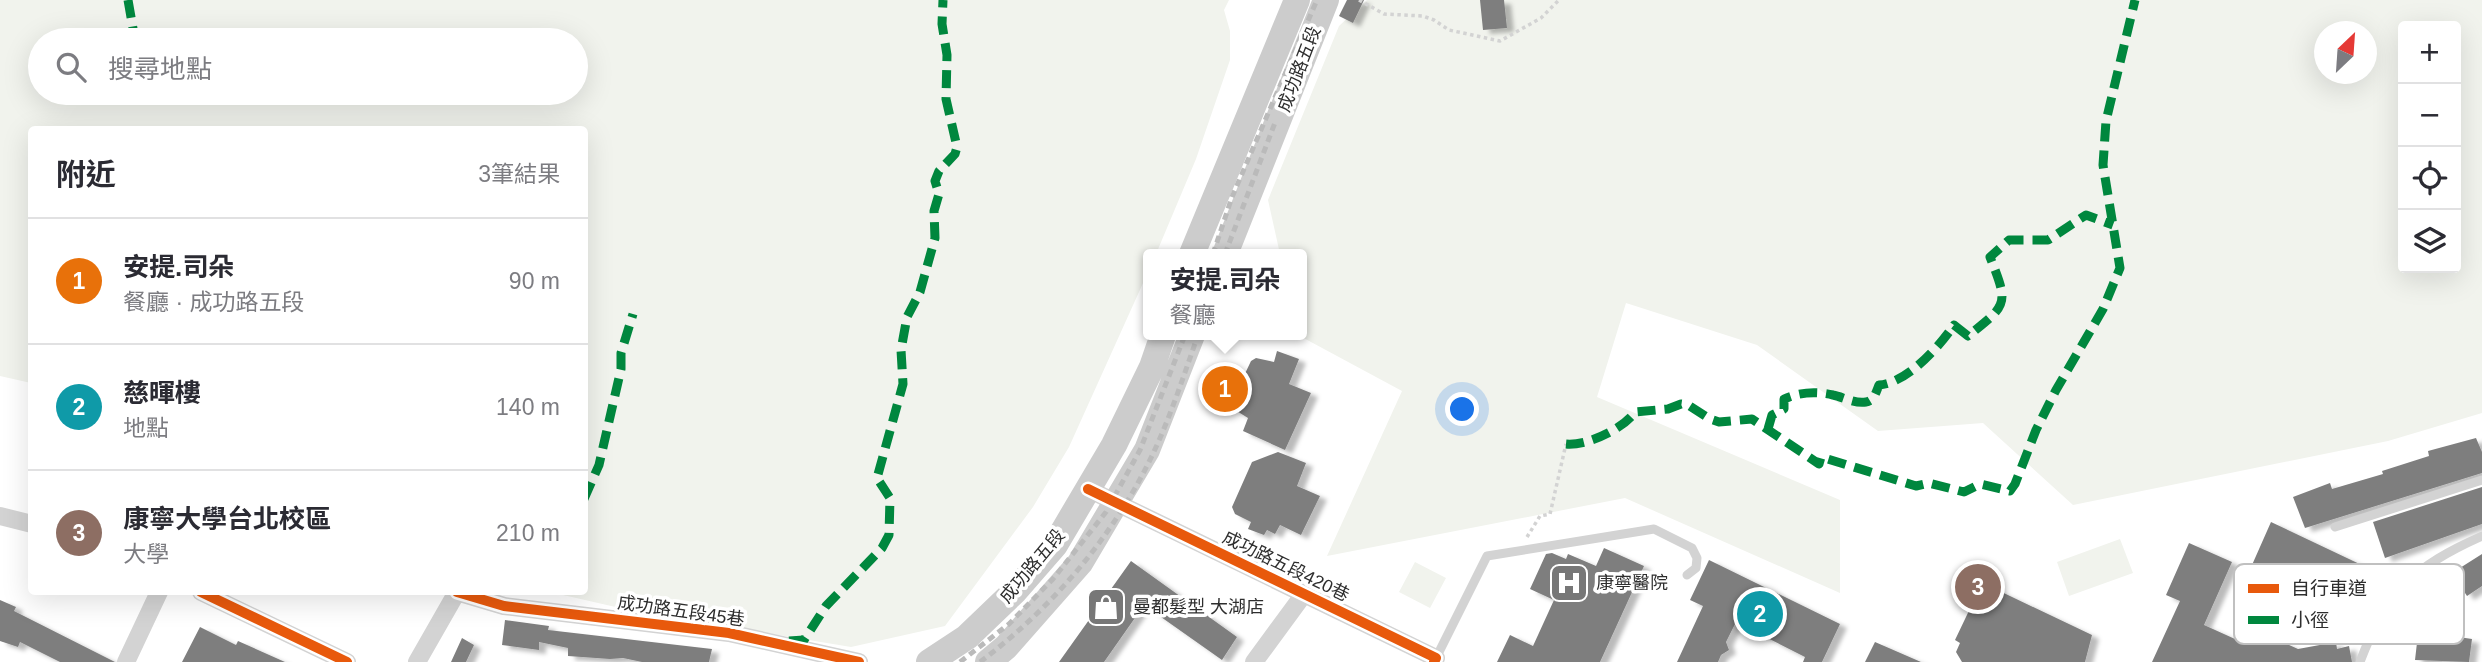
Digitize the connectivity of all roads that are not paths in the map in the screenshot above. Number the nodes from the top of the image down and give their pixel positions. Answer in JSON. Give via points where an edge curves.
{"nodes":[{"id":1,"x":1297,"y":0,"type":"edge"},
{"id":2,"x":1326,"y":0,"type":"edge"},
{"id":3,"x":1194,"y":249,"type":"edge"},
{"id":4,"x":1227,"y":249,"type":"edge"},
{"id":5,"x":1161,"y":340,"type":"edge"},
{"id":6,"x":1190,"y":340,"type":"edge"},
{"id":7,"x":2482,"y":480,"type":"edge"},
{"id":8,"x":1088,"y":489,"type":"junction"},
{"id":9,"x":1117,"y":503,"type":"junction"},
{"id":10,"x":0,"y":516,"type":"edge"},
{"id":11,"x":28,"y":523,"type":"edge"},
{"id":12,"x":2335,"y":527,"type":"dead end"},
{"id":13,"x":2482,"y":536,"type":"edge"},
{"id":14,"x":2428,"y":564,"type":"edge"},
{"id":15,"x":1687,"y":575,"type":"dead end"},
{"id":16,"x":1304,"y":594,"type":"junction"},
{"id":17,"x":158,"y":595,"type":"edge"},
{"id":18,"x":207,"y":595,"type":"edge"},
{"id":19,"x":455,"y":595,"type":"edge"},
{"id":20,"x":467,"y":595,"type":"edge"},
{"id":21,"x":2367,"y":644,"type":"edge"},
{"id":22,"x":1435,"y":660,"type":"edge"},
{"id":23,"x":126,"y":662,"type":"edge"},
{"id":24,"x":347,"y":662,"type":"edge"},
{"id":25,"x":417,"y":662,"type":"edge"},
{"id":26,"x":859,"y":662,"type":"edge"},
{"id":27,"x":929,"y":662,"type":"edge"},
{"id":28,"x":988,"y":662,"type":"edge"},
{"id":29,"x":1254,"y":662,"type":"edge"},
{"id":30,"x":2360,"y":662,"type":"edge"}],
"edges":[{"from":1,"to":3,"type":"main road","name":"成功路五段"},
{"from":2,"to":4,"type":"main road","name":"成功路五段"},
{"from":5,"to":8,"type":"main road","name":"成功路五段","via":[[1114,445]]},
{"from":6,"to":9,"type":"main road","name":"成功路五段","via":[[1147,450]]},
{"from":7,"to":12,"type":"lane"},
{"from":8,"to":9,"type":"street","name":"成功路五段420巷"},
{"from":8,"to":27,"type":"main road","name":"成功路五段","via":[[1055,545],[1016,591],[967,637]]},
{"from":9,"to":16,"type":"street","name":"成功路五段420巷"},
{"from":9,"to":28,"type":"main road","name":"成功路五段","via":[[1080,563]]},
{"from":10,"to":11,"type":"street"},
{"from":13,"to":14,"type":"lane"},
{"from":15,"to":22,"type":"lane","via":[[1696,568],[1692,548],[1654,529],[1487,556]]},
{"from":16,"to":22,"type":"street","name":"成功路五段420巷"},
{"from":16,"to":29,"type":"street"},
{"from":17,"to":23,"type":"street"},
{"from":18,"to":24,"type":"street"},
{"from":19,"to":25,"type":"street"},
{"from":20,"to":26,"type":"street","name":"成功路五段45巷","via":[[504,606],[729,633]]},
{"from":21,"to":30,"type":"lane"}]}
